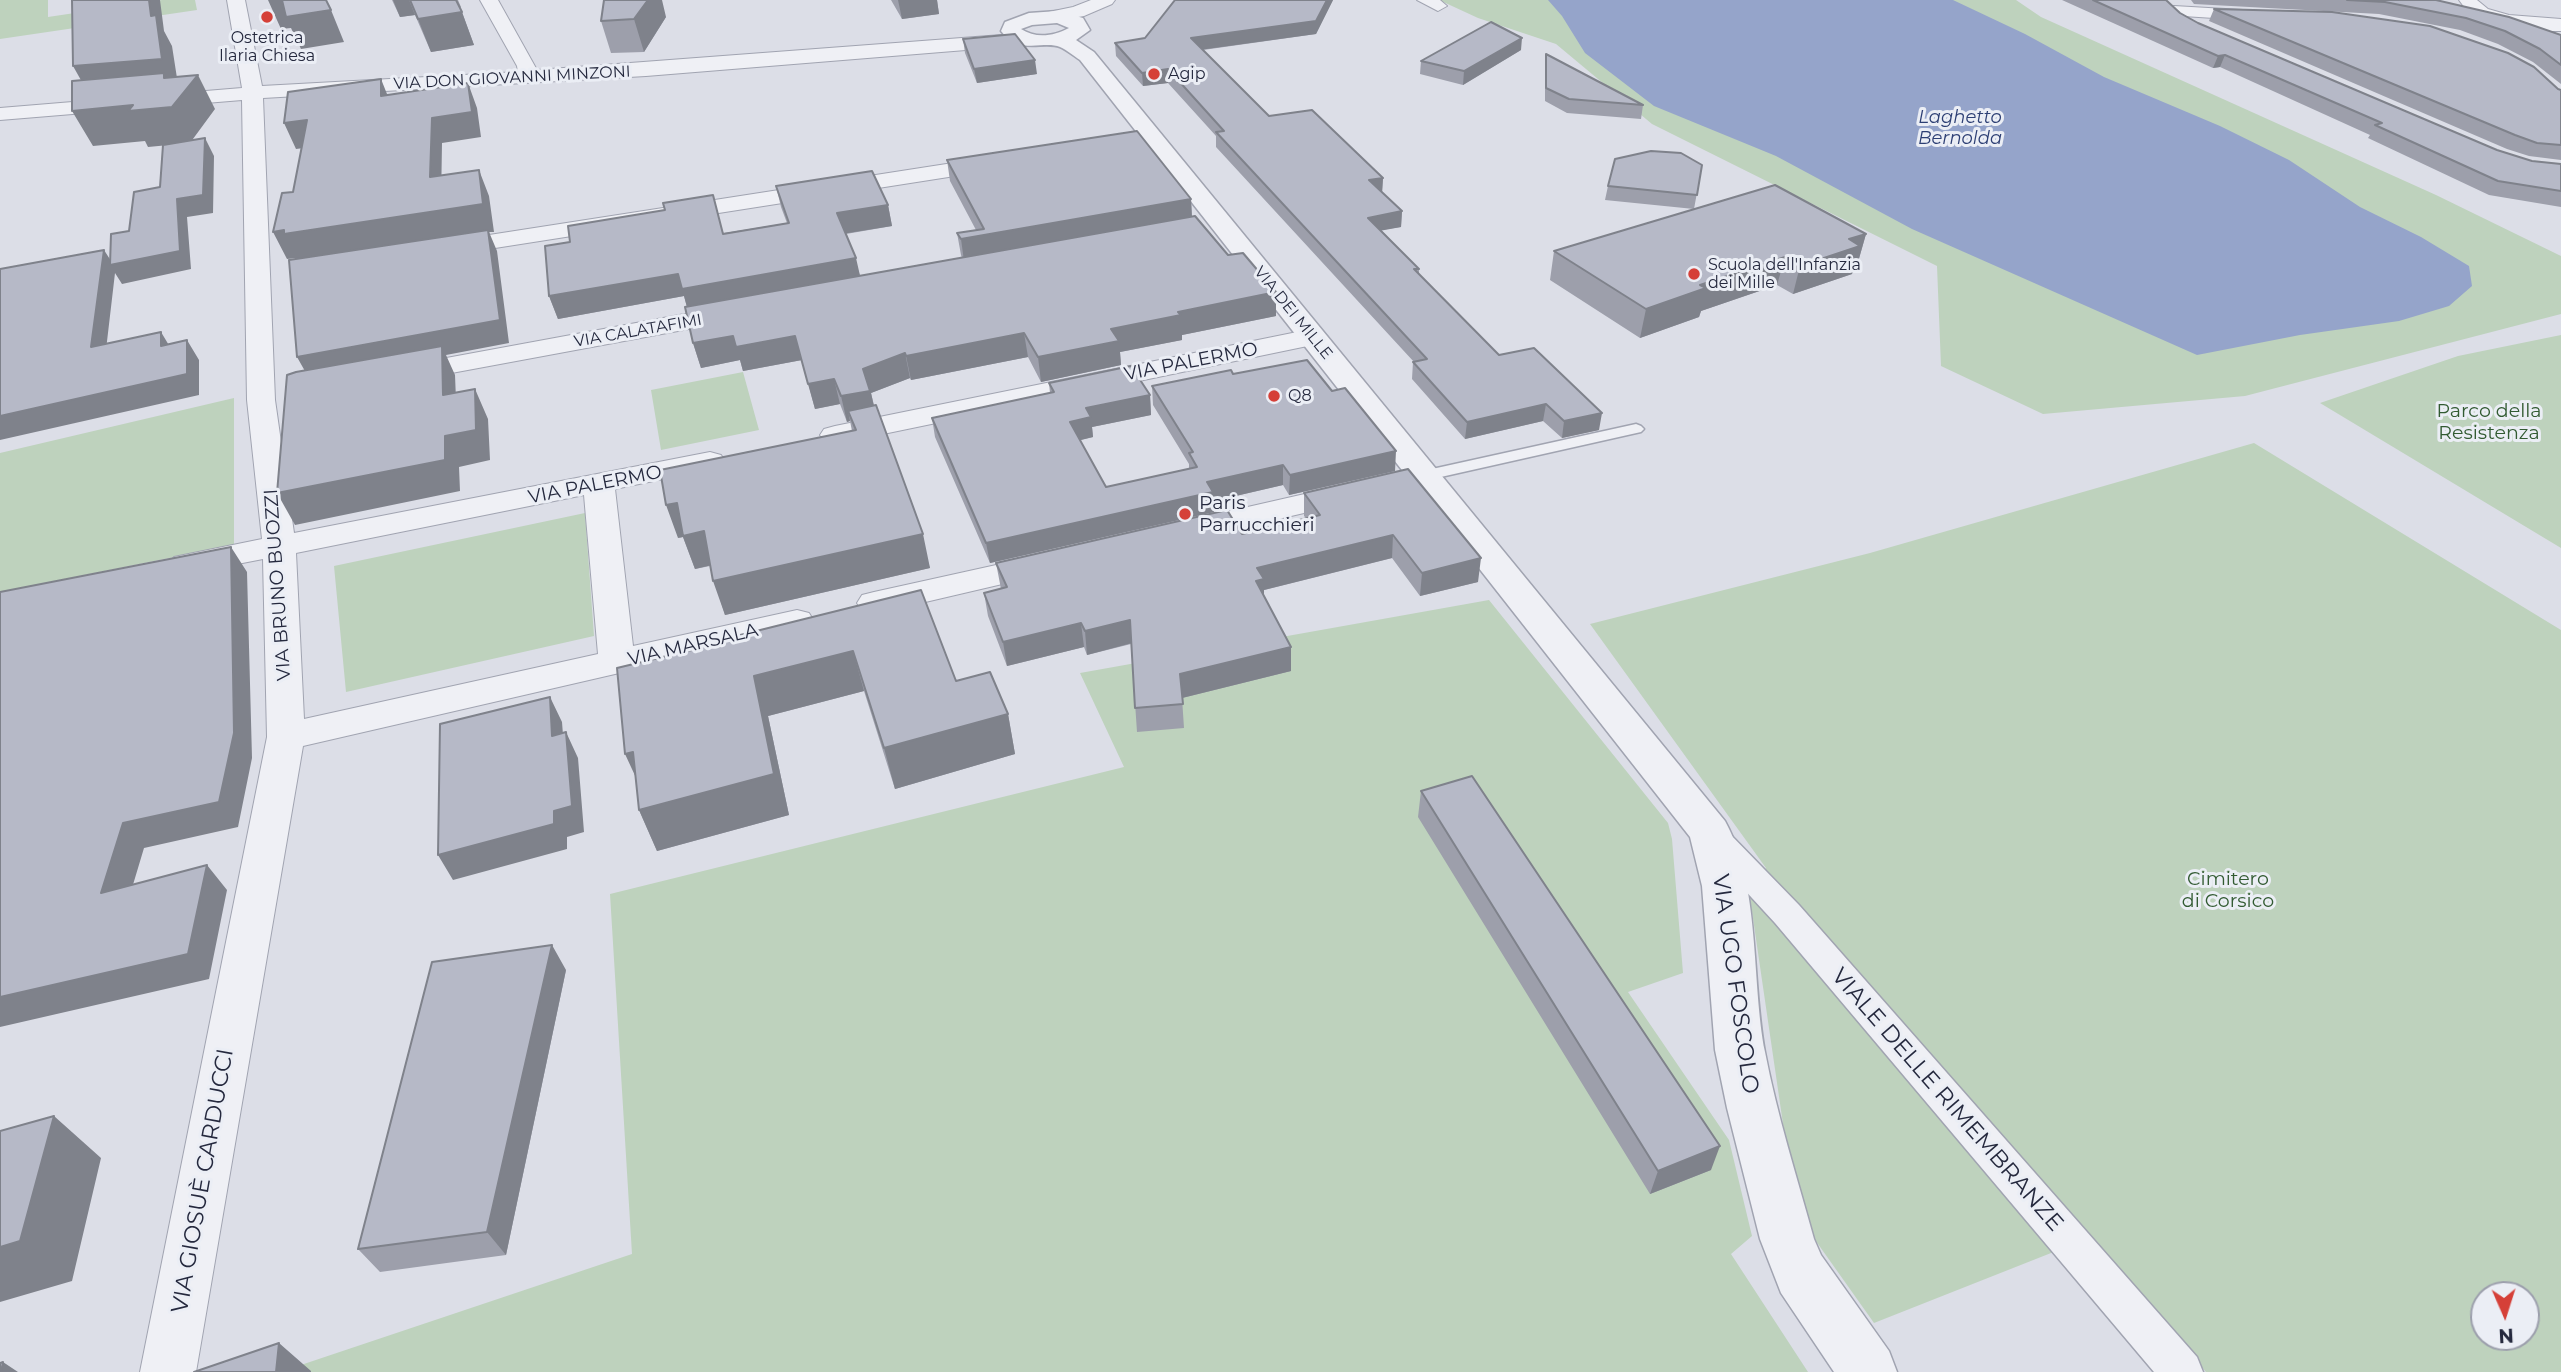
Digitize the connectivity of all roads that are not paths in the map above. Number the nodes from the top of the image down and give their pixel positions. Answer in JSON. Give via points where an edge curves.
{"nodes":[{"id":1,"x":236,"y":0,"type":"edge"},
{"id":2,"x":489,"y":0,"type":"edge"},
{"id":3,"x":1093,"y":0,"type":"edge"},
{"id":4,"x":1035,"y":1,"type":"edge"},
{"id":5,"x":1115,"y":1,"type":"edge"},
{"id":6,"x":2462,"y":4,"type":"edge"},
{"id":7,"x":2167,"y":6,"type":"edge"},
{"id":8,"x":2285,"y":17,"type":"edge"},
{"id":9,"x":2496,"y":17,"type":"junction"},
{"id":10,"x":1062,"y":23,"type":"junction"},
{"id":11,"x":2561,"y":25,"type":"edge"},
{"id":12,"x":1020,"y":31,"type":"junction"},
{"id":13,"x":2208,"y":33,"type":"edge"},
{"id":14,"x":2561,"y":36,"type":"edge"},
{"id":15,"x":527,"y":71,"type":"junction"},
{"id":16,"x":252,"y":87,"type":"junction"},
{"id":17,"x":0,"y":103,"type":"edge"},
{"id":18,"x":0,"y":114,"type":"edge"},
{"id":19,"x":1154,"y":139,"type":"junction"},
{"id":20,"x":1126,"y":143,"type":"edge"},
{"id":21,"x":1016,"y":160,"type":"edge"},
{"id":22,"x":1222,"y":224,"type":"junction"},
{"id":23,"x":1194,"y":229,"type":"edge"},
{"id":24,"x":424,"y":252,"type":"edge"},
{"id":25,"x":769,"y":307,"type":"edge"},
{"id":26,"x":1312,"y":337,"type":"junction"},
{"id":27,"x":384,"y":377,"type":"edge"},
{"id":28,"x":1636,"y":429,"type":"dead end"},
{"id":29,"x":802,"y":442,"type":"edge"},
{"id":30,"x":734,"y":456,"type":"edge"},
{"id":31,"x":1401,"y":481,"type":"junction"},
{"id":32,"x":598,"y":484,"type":"junction"},
{"id":33,"x":1154,"y":538,"type":"edge"},
{"id":34,"x":279,"y":546,"type":"junction"},
{"id":35,"x":1074,"y":557,"type":"edge"},
{"id":36,"x":160,"y":569,"type":"edge"},
{"id":37,"x":1519,"y":595,"type":"joint"},
{"id":38,"x":617,"y":663,"type":"junction"},
{"id":39,"x":286,"y":737,"type":"junction"},
{"id":40,"x":1710,"y":832,"type":"junction"},
{"id":41,"x":238,"y":989,"type":"joint"},
{"id":42,"x":168,"y":1372,"type":"edge"},
{"id":43,"x":1868,"y":1372,"type":"edge"},
{"id":44,"x":2182,"y":1372,"type":"edge"}],
"edges":[{"from":1,"to":16,"type":"street","name":"VIA BRUNO BUOZZI"},
{"from":2,"to":15,"type":"street"},
{"from":3,"to":4,"type":"street"},
{"from":4,"to":10,"type":"street","name":"VIA DEI MILLE"},
{"from":4,"to":12,"type":"street","via":[[1034,11]]},
{"from":5,"to":10,"type":"street","via":[[1087,20]]},
{"from":6,"to":9,"type":"street"},
{"from":7,"to":8,"type":"street"},
{"from":7,"to":13,"type":"street"},
{"from":9,"to":11,"type":"street"},
{"from":9,"to":14,"type":"street"},
{"from":10,"to":12,"type":"street"},
{"from":10,"to":19,"type":"street","name":"VIA DEI MILLE"},
{"from":12,"to":15,"type":"street","name":"VIA DON GIOVANNI MINZONI","via":[[646,71]]},
{"from":15,"to":16,"type":"street","name":"VIA DON GIOVANNI MINZONI"},
{"from":16,"to":17,"type":"street","name":"VIA DON GIOVANNI MINZONI"},
{"from":16,"to":18,"type":"street","name":"VIA DON GIOVANNI MINZONI"},
{"from":16,"to":34,"type":"street","name":"VIA BRUNO BUOZZI","via":[[273,276]]},
{"from":19,"to":20,"type":"street"},
{"from":19,"to":22,"type":"street","name":"VIA DEI MILLE"},
{"from":21,"to":24,"type":"street"},
{"from":22,"to":23,"type":"street"},
{"from":22,"to":26,"type":"street","name":"VIA DEI MILLE"},
{"from":25,"to":27,"type":"street","name":"VIA CALATAFIMI"},
{"from":26,"to":29,"type":"street","name":"VIA PALERMO"},
{"from":26,"to":31,"type":"street","name":"VIA DEI MILLE"},
{"from":28,"to":31,"type":"lane"},
{"from":30,"to":32,"type":"street","name":"VIA PALERMO"},
{"from":31,"to":33,"type":"street"},
{"from":31,"to":37,"type":"street","name":"VIA DEI MILLE"},
{"from":32,"to":34,"type":"street","name":"VIA PALERMO"},
{"from":32,"to":38,"type":"street","name":"VIA MARSALA"},
{"from":34,"to":36,"type":"street","name":"VIA PALERMO"},
{"from":34,"to":39,"type":"street","name":"VIA BRUNO BUOZZI"},
{"from":35,"to":38,"type":"street","name":"VIA MARSALA"},
{"from":37,"to":40,"type":"street","name":"VIA UGO FOSCOLO"},
{"from":38,"to":39,"type":"street","name":"VIA MARSALA"},
{"from":39,"to":41,"type":"street","name":"VIA BRUNO BUOZZI"},
{"from":40,"to":43,"type":"street","name":"VIA UGO FOSCOLO","via":[[1724,886],[1740,1049],[1787,1238],[1801,1274]]},
{"from":40,"to":44,"type":"street","name":"VIALE DELLE RIMEMBRANZE","via":[[1787,914]]},
{"from":41,"to":42,"type":"street","name":"VIA GIOSUÈ CARDUCCI"}]}
